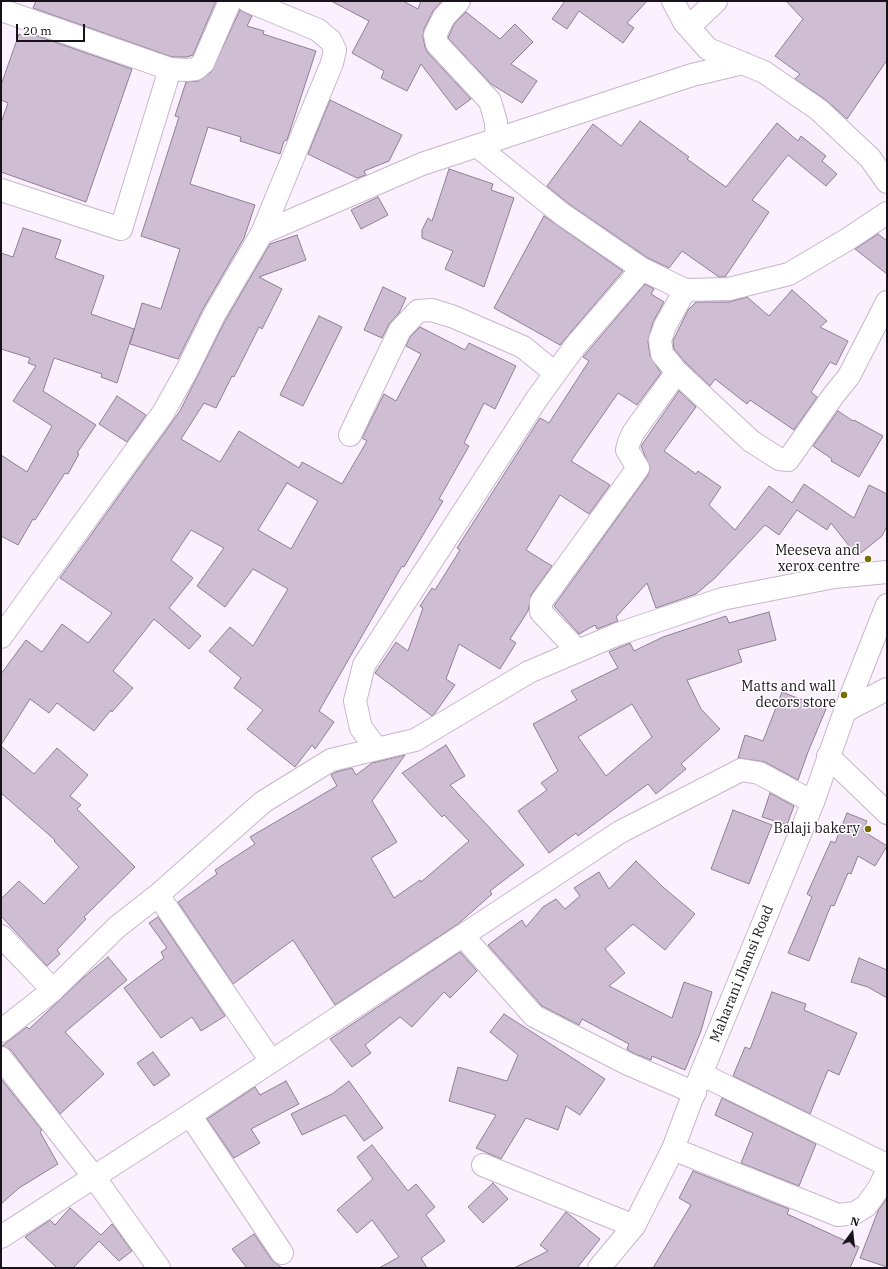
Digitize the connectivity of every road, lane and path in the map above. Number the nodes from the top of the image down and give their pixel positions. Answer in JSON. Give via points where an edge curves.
{"nodes":[{"id":1,"x":230,"y":1,"type":"edge"},
{"id":2,"x":248,"y":1,"type":"edge"},
{"id":3,"x":458,"y":1,"type":"edge"},
{"id":4,"x":673,"y":1,"type":"edge"},
{"id":5,"x":716,"y":1,"type":"edge"},
{"id":6,"x":1,"y":10,"type":"edge"},
{"id":7,"x":689,"y":27,"type":"junction"},
{"id":8,"x":744,"y":63,"type":"junction"},
{"id":9,"x":170,"y":69,"type":"junction"},
{"id":10,"x":497,"y":138,"type":"junction"},
{"id":11,"x":476,"y":146,"type":"junction"},
{"id":12,"x":887,"y":182,"type":"edge"},
{"id":13,"x":1,"y":190,"type":"edge"},
{"id":14,"x":887,"y":213,"type":"edge"},
{"id":15,"x":262,"y":233,"type":"junction"},
{"id":16,"x":642,"y":269,"type":"junction"},
{"id":17,"x":685,"y":290,"type":"junction"},
{"id":18,"x":887,"y":302,"type":"edge"},
{"id":19,"x":677,"y":372,"type":"junction"},
{"id":20,"x":555,"y":374,"type":"junction"},
{"id":21,"x":350,"y":435,"type":"dead end"},
{"id":22,"x":887,"y":572,"type":"edge"},
{"id":23,"x":887,"y":605,"type":"edge"},
{"id":24,"x":1,"y":637,"type":"edge"},
{"id":25,"x":578,"y":651,"type":"junction"},
{"id":26,"x":887,"y":689,"type":"edge"},
{"id":27,"x":845,"y":711,"type":"junction"},
{"id":28,"x":377,"y":749,"type":"junction"},
{"id":29,"x":828,"y":756,"type":"junction"},
{"id":30,"x":813,"y":802,"type":"junction"},
{"id":31,"x":887,"y":813,"type":"edge"},
{"id":32,"x":158,"y":895,"type":"junction"},
{"id":33,"x":1,"y":936,"type":"edge"},
{"id":34,"x":463,"y":936,"type":"junction"},
{"id":35,"x":53,"y":990,"type":"junction"},
{"id":36,"x":1,"y":1031,"type":"edge"},
{"id":37,"x":1,"y":1058,"type":"edge"},
{"id":38,"x":271,"y":1061,"type":"junction"},
{"id":39,"x":698,"y":1084,"type":"junction"},
{"id":40,"x":190,"y":1115,"type":"junction"},
{"id":41,"x":673,"y":1149,"type":"junction"},
{"id":42,"x":483,"y":1165,"type":"dead end"},
{"id":43,"x":887,"y":1165,"type":"edge"},
{"id":44,"x":887,"y":1171,"type":"edge"},
{"id":45,"x":94,"y":1177,"type":"junction"},
{"id":46,"x":634,"y":1226,"type":"junction"},
{"id":47,"x":1,"y":1237,"type":"edge"},
{"id":48,"x":282,"y":1253,"type":"dead end"},
{"id":49,"x":159,"y":1268,"type":"edge"},
{"id":50,"x":599,"y":1268,"type":"edge"}],
"edges":[{"from":1,"to":9,"type":"street","via":[[203,63],[196,69]]},
{"from":2,"to":15,"type":"street","via":[[318,30],[331,41],[335,50],[332,63]]},
{"from":3,"to":10,"type":"street","via":[[444,17],[434,35],[437,44],[490,101]]},
{"from":4,"to":7,"type":"street"},
{"from":5,"to":7,"type":"street"},
{"from":6,"to":9,"type":"street"},
{"from":7,"to":8,"type":"street","via":[[708,48]]},
{"from":8,"to":10,"type":"street","via":[[692,75]]},
{"from":8,"to":12,"type":"street","via":[[764,72],[819,110],[870,158]]},
{"from":9,"to":13,"type":"street","via":[[121,229]]},
{"from":10,"to":11,"type":"street"},
{"from":11,"to":15,"type":"street","via":[[422,164]]},
{"from":11,"to":16,"type":"street","via":[[562,214]]},
{"from":14,"to":17,"type":"street","via":[[789,274],[729,289]]},
{"from":15,"to":24,"type":"street","via":[[214,315],[163,413]]},
{"from":16,"to":17,"type":"street"},
{"from":16,"to":20,"type":"street","via":[[576,345]]},
{"from":17,"to":19,"type":"street","via":[[660,340],[662,354]]},
{"from":18,"to":19,"type":"street","via":[[849,376],[788,460],[779,459],[751,441]]},
{"from":19,"to":25,"type":"street","via":[[629,442],[627,450],[638,468],[542,602],[541,612]]},
{"from":20,"to":21,"type":"street","via":[[523,347],[454,317],[432,310],[418,312],[400,330]]},
{"from":20,"to":28,"type":"street","via":[[364,666],[355,701],[361,728]]},
{"from":22,"to":25,"type":"street","via":[[834,577],[722,600],[618,634]]},
{"from":23,"to":27,"type":"street","name":"Maharani Jhansi Road"},
{"from":25,"to":28,"type":"street","via":[[529,672],[415,740]]},
{"from":26,"to":27,"type":"street"},
{"from":27,"to":29,"type":"street","name":"Maharani Jhansi Road"},
{"from":28,"to":32,"type":"street","via":[[331,760],[263,802]]},
{"from":29,"to":30,"type":"street","name":"Maharani Jhansi Road"},
{"from":29,"to":31,"type":"street"},
{"from":30,"to":34,"type":"street","via":[[759,773],[741,770],[620,832]]},
{"from":30,"to":39,"type":"street","name":"Maharani Jhansi Road"},
{"from":32,"to":35,"type":"street","via":[[117,927]]},
{"from":32,"to":38,"type":"street"},
{"from":33,"to":35,"type":"street"},
{"from":34,"to":38,"type":"street"},
{"from":34,"to":39,"type":"street","via":[[534,1016],[628,1064]]},
{"from":35,"to":36,"type":"street"},
{"from":37,"to":45,"type":"street"},
{"from":38,"to":40,"type":"street"},
{"from":39,"to":41,"type":"street","name":"Maharani Jhansi Road"},
{"from":39,"to":43,"type":"street"},
{"from":40,"to":45,"type":"street"},
{"from":40,"to":48,"type":"street"},
{"from":41,"to":44,"type":"street","via":[[838,1215],[855,1213],[866,1206]]},
{"from":41,"to":46,"type":"street","name":"Maharani Jhansi Road"},
{"from":42,"to":46,"type":"street"},
{"from":45,"to":47,"type":"street"},
{"from":45,"to":49,"type":"street"},
{"from":46,"to":50,"type":"street","name":"Maharani Jhansi Road"}]}
